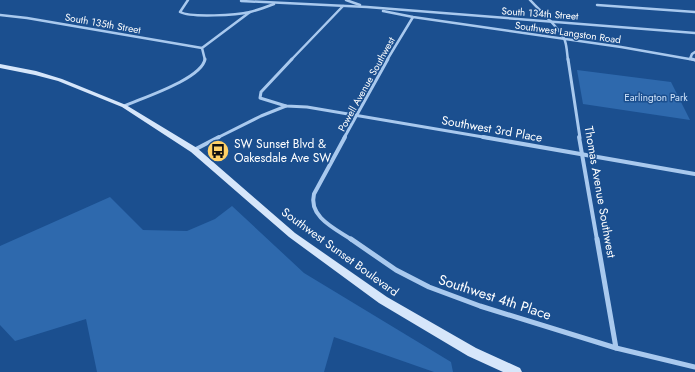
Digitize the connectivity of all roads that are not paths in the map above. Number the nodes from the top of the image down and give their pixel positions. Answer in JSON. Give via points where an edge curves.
{"nodes":[{"id":1,"x":188,"y":0,"type":"edge"},
{"id":2,"x":346,"y":0,"type":"edge"},
{"id":3,"x":530,"y":0,"type":"edge"},
{"id":4,"x":241,"y":1,"type":"edge"},
{"id":5,"x":278,"y":4,"type":"junction"},
{"id":6,"x":597,"y":5,"type":"dead end"},
{"id":7,"x":343,"y":6,"type":"junction"},
{"id":8,"x":367,"y":8,"type":"junction"},
{"id":9,"x":250,"y":12,"type":"junction"},
{"id":10,"x":695,"y":12,"type":"edge"},
{"id":11,"x":0,"y":15,"type":"edge"},
{"id":12,"x":413,"y":17,"type":"junction"},
{"id":13,"x":550,"y":22,"type":"junction"},
{"id":14,"x":695,"y":33,"type":"edge"},
{"id":15,"x":565,"y":40,"type":"junction"},
{"id":16,"x":202,"y":48,"type":"junction"},
{"id":17,"x":695,"y":52,"type":"edge"},
{"id":18,"x":690,"y":59,"type":"junction"},
{"id":19,"x":695,"y":60,"type":"edge"},
{"id":20,"x":0,"y":66,"type":"edge"},
{"id":21,"x":0,"y":70,"type":"edge"},
{"id":22,"x":79,"y":88,"type":"junction"},
{"id":23,"x":124,"y":106,"type":"junction"},
{"id":24,"x":286,"y":106,"type":"junction"},
{"id":25,"x":357,"y":116,"type":"junction"},
{"id":26,"x":194,"y":150,"type":"junction"},
{"id":27,"x":582,"y":155,"type":"junction"},
{"id":28,"x":695,"y":174,"type":"edge"},
{"id":29,"x":312,"y":202,"type":"joint"},
{"id":30,"x":616,"y":348,"type":"junction"},
{"id":31,"x":695,"y":367,"type":"edge"},
{"id":32,"x":516,"y":372,"type":"edge"}],
"edges":[{"from":1,"to":9,"type":"street","via":[[180,12],[186,15]]},
{"from":2,"to":8,"type":"street"},
{"from":3,"to":13,"type":"street"},
{"from":4,"to":5,"type":"street","name":"South 134th Street"},
{"from":5,"to":7,"type":"street","name":"South 134th Street"},
{"from":5,"to":9,"type":"street"},
{"from":6,"to":10,"type":"street"},
{"from":7,"to":8,"type":"street","name":"South 134th Street"},
{"from":7,"to":24,"type":"street","via":[[261,92],[260,98]]},
{"from":8,"to":12,"type":"street","name":"Southwest Langston Road"},
{"from":8,"to":13,"type":"street","name":"South 134th Street"},
{"from":9,"to":16,"type":"street"},
{"from":11,"to":16,"type":"street","name":"South 135th Street"},
{"from":12,"to":15,"type":"street","name":"Southwest Langston Road"},
{"from":12,"to":25,"type":"street","name":"Powell Avenue Southwest"},
{"from":13,"to":14,"type":"street","name":"South 134th Street"},
{"from":13,"to":15,"type":"street","via":[[558,28]]},
{"from":15,"to":18,"type":"street","name":"Southwest Langston Road"},
{"from":15,"to":27,"type":"street","name":"Thomas Avenue Southwest"},
{"from":16,"to":23,"type":"street","via":[[206,60],[189,78]]},
{"from":17,"to":18,"type":"street"},
{"from":18,"to":19,"type":"street","name":"Southwest Langston Road"},
{"from":20,"to":22,"type":"main road","name":"Southwest Sunset Boulevard","via":[[60,80]]},
{"from":21,"to":22,"type":"main road","name":"Southwest Sunset Boulevard"},
{"from":22,"to":23,"type":"main road","name":"Southwest Sunset Boulevard"},
{"from":23,"to":26,"type":"main road","name":"Southwest Sunset Boulevard"},
{"from":24,"to":25,"type":"street","name":"Southwest 3rd Place"},
{"from":24,"to":26,"type":"street"},
{"from":25,"to":27,"type":"street","name":"Southwest 3rd Place"},
{"from":25,"to":29,"type":"street","name":"Powell Avenue Southwest"},
{"from":26,"to":32,"type":"main road","name":"Southwest Sunset Boulevard","via":[[292,235],[383,300],[472,352]]},
{"from":27,"to":28,"type":"street","name":"Southwest 3rd Place"},
{"from":27,"to":30,"type":"street","name":"Thomas Avenue Southwest"},
{"from":29,"to":30,"type":"street","name":"Southwest 4th Place","via":[[324,221],[396,270],[430,287],[480,306]]},
{"from":30,"to":31,"type":"street","name":"Southwest 4th Place"}]}
